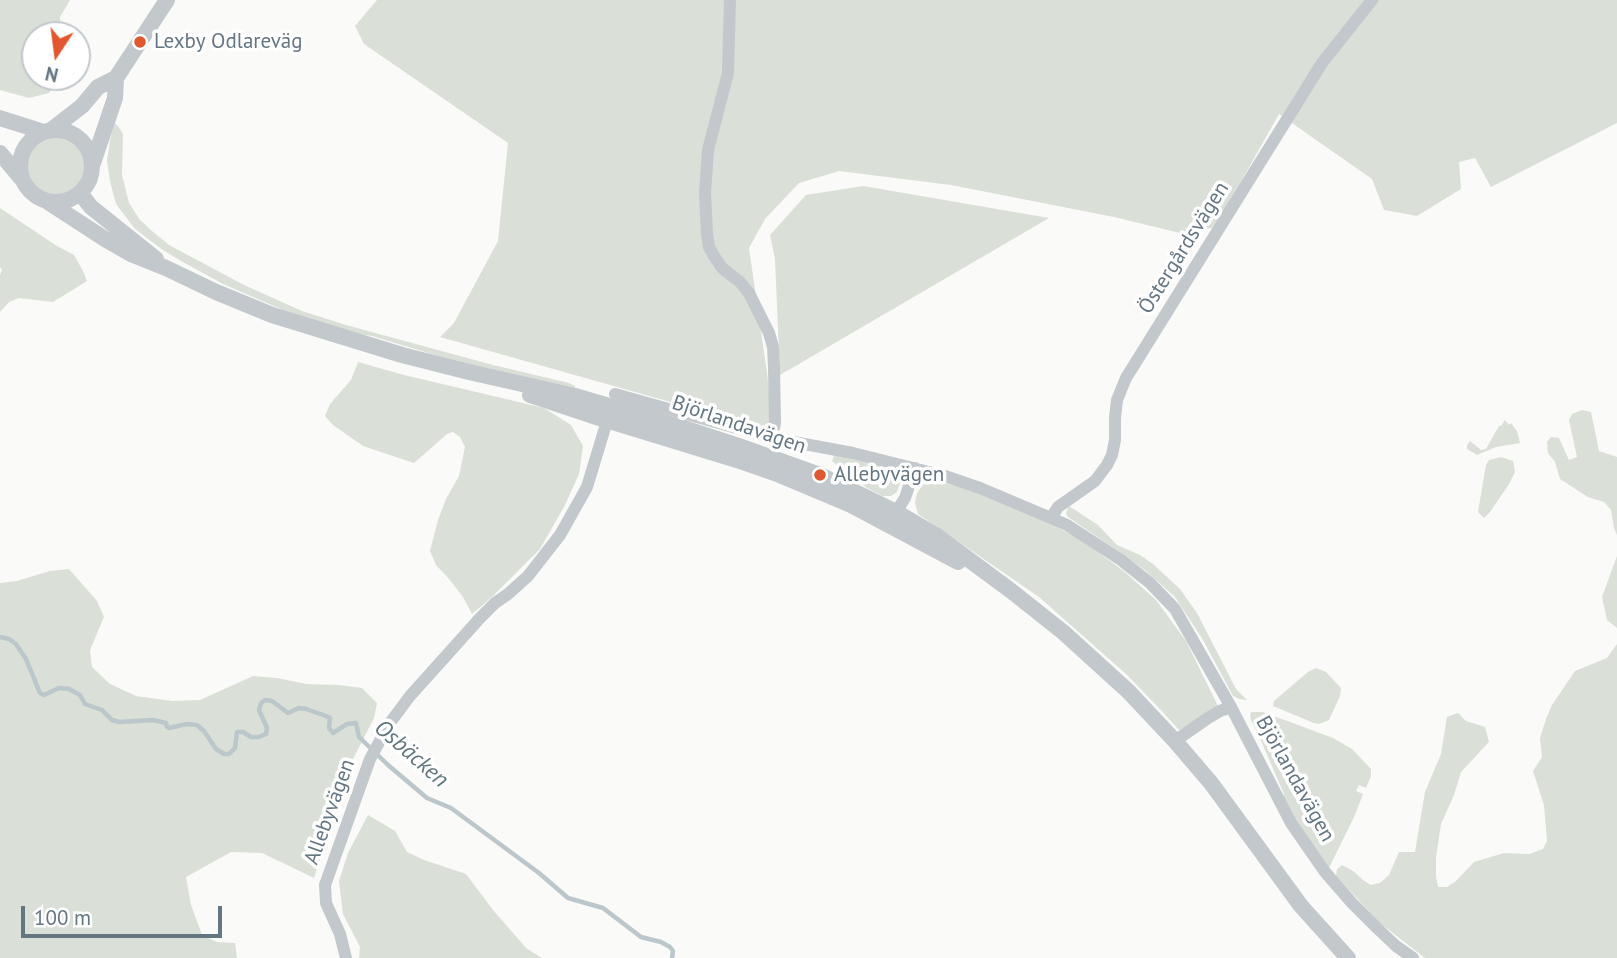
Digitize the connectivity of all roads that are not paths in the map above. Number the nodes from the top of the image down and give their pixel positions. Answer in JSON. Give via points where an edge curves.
{"nodes":[{"id":1,"x":167,"y":0,"type":"edge"},
{"id":2,"x":730,"y":0,"type":"edge"},
{"id":3,"x":1373,"y":0,"type":"edge"},
{"id":4,"x":116,"y":78,"type":"junction"},
{"id":5,"x":0,"y":118,"type":"edge"},
{"id":6,"x":47,"y":131,"type":"junction"},
{"id":7,"x":0,"y":153,"type":"edge"},
{"id":8,"x":92,"y":166,"type":"junction"},
{"id":9,"x":21,"y":178,"type":"junction"},
{"id":10,"x":80,"y":193,"type":"junction"},
{"id":11,"x":48,"y":202,"type":"junction"},
{"id":12,"x":166,"y":268,"type":"junction"},
{"id":13,"x":611,"y":407,"type":"junction"},
{"id":14,"x":772,"y":438,"type":"junction"},
{"id":15,"x":915,"y":468,"type":"junction"},
{"id":16,"x":1051,"y":517,"type":"junction"},
{"id":17,"x":893,"y":518,"type":"junction"},
{"id":18,"x":1231,"y":707,"type":"junction"},
{"id":19,"x":1175,"y":741,"type":"junction"},
{"id":20,"x":346,"y":958,"type":"edge"},
{"id":21,"x":1348,"y":958,"type":"edge"},
{"id":22,"x":1413,"y":958,"type":"edge"}],
"edges":[{"from":1,"to":4,"type":"street"},
{"from":2,"to":14,"type":"street","via":[[728,73],[708,150],[707,234],[714,256],[749,293],[769,333],[774,367]]},
{"from":3,"to":16,"type":"street","name":"Östergårdsvägen","via":[[1322,63],[1126,378],[1117,400],[1115,440],[1107,465],[1095,481]]},
{"from":4,"to":6,"type":"street","via":[[98,87],[82,106]]},
{"from":4,"to":8,"type":"street","via":[[115,98]]},
{"from":5,"to":6,"type":"street"},
{"from":6,"to":8,"type":"street","via":[[77,136],[91,156]]},
{"from":6,"to":9,"type":"street","via":[[25,146],[19,162]]},
{"from":7,"to":9,"type":"street"},
{"from":8,"to":10,"type":"street","via":[[90,180]]},
{"from":9,"to":11,"type":"street","via":[[30,192]]},
{"from":10,"to":11,"type":"street","via":[[69,201]]},
{"from":10,"to":12,"type":"street","name":"Björlandavägen"},
{"from":11,"to":12,"type":"street","name":"Björlandavägen","via":[[104,239]]},
{"from":12,"to":13,"type":"street","name":"Björlandavägen","via":[[272,315],[355,341]]},
{"from":13,"to":14,"type":"street","name":"Björlandavägen","via":[[688,414]]},
{"from":13,"to":17,"type":"street","name":"Björlandavägen","via":[[820,475]]},
{"from":13,"to":20,"type":"street","name":"Allebyvägen","via":[[587,486],[560,535],[528,576],[480,618],[410,696],[370,759],[325,885],[326,903]]},
{"from":14,"to":15,"type":"street","name":"Björlandavägen"},
{"from":15,"to":16,"type":"street","name":"Björlandavägen"},
{"from":15,"to":17,"type":"street"},
{"from":16,"to":18,"type":"street","name":"Björlandavägen","via":[[1109,552],[1160,592],[1175,609]]},
{"from":17,"to":19,"type":"street","name":"Björlandavägen","via":[[937,536],[1010,590],[1099,663]]},
{"from":18,"to":19,"type":"street","name":"Björlandavägen"},
{"from":18,"to":22,"type":"street","name":"Björlandavägen","via":[[1291,823],[1325,872],[1369,920]]},
{"from":19,"to":21,"type":"street","name":"Björlandavägen","via":[[1301,906]]}]}
